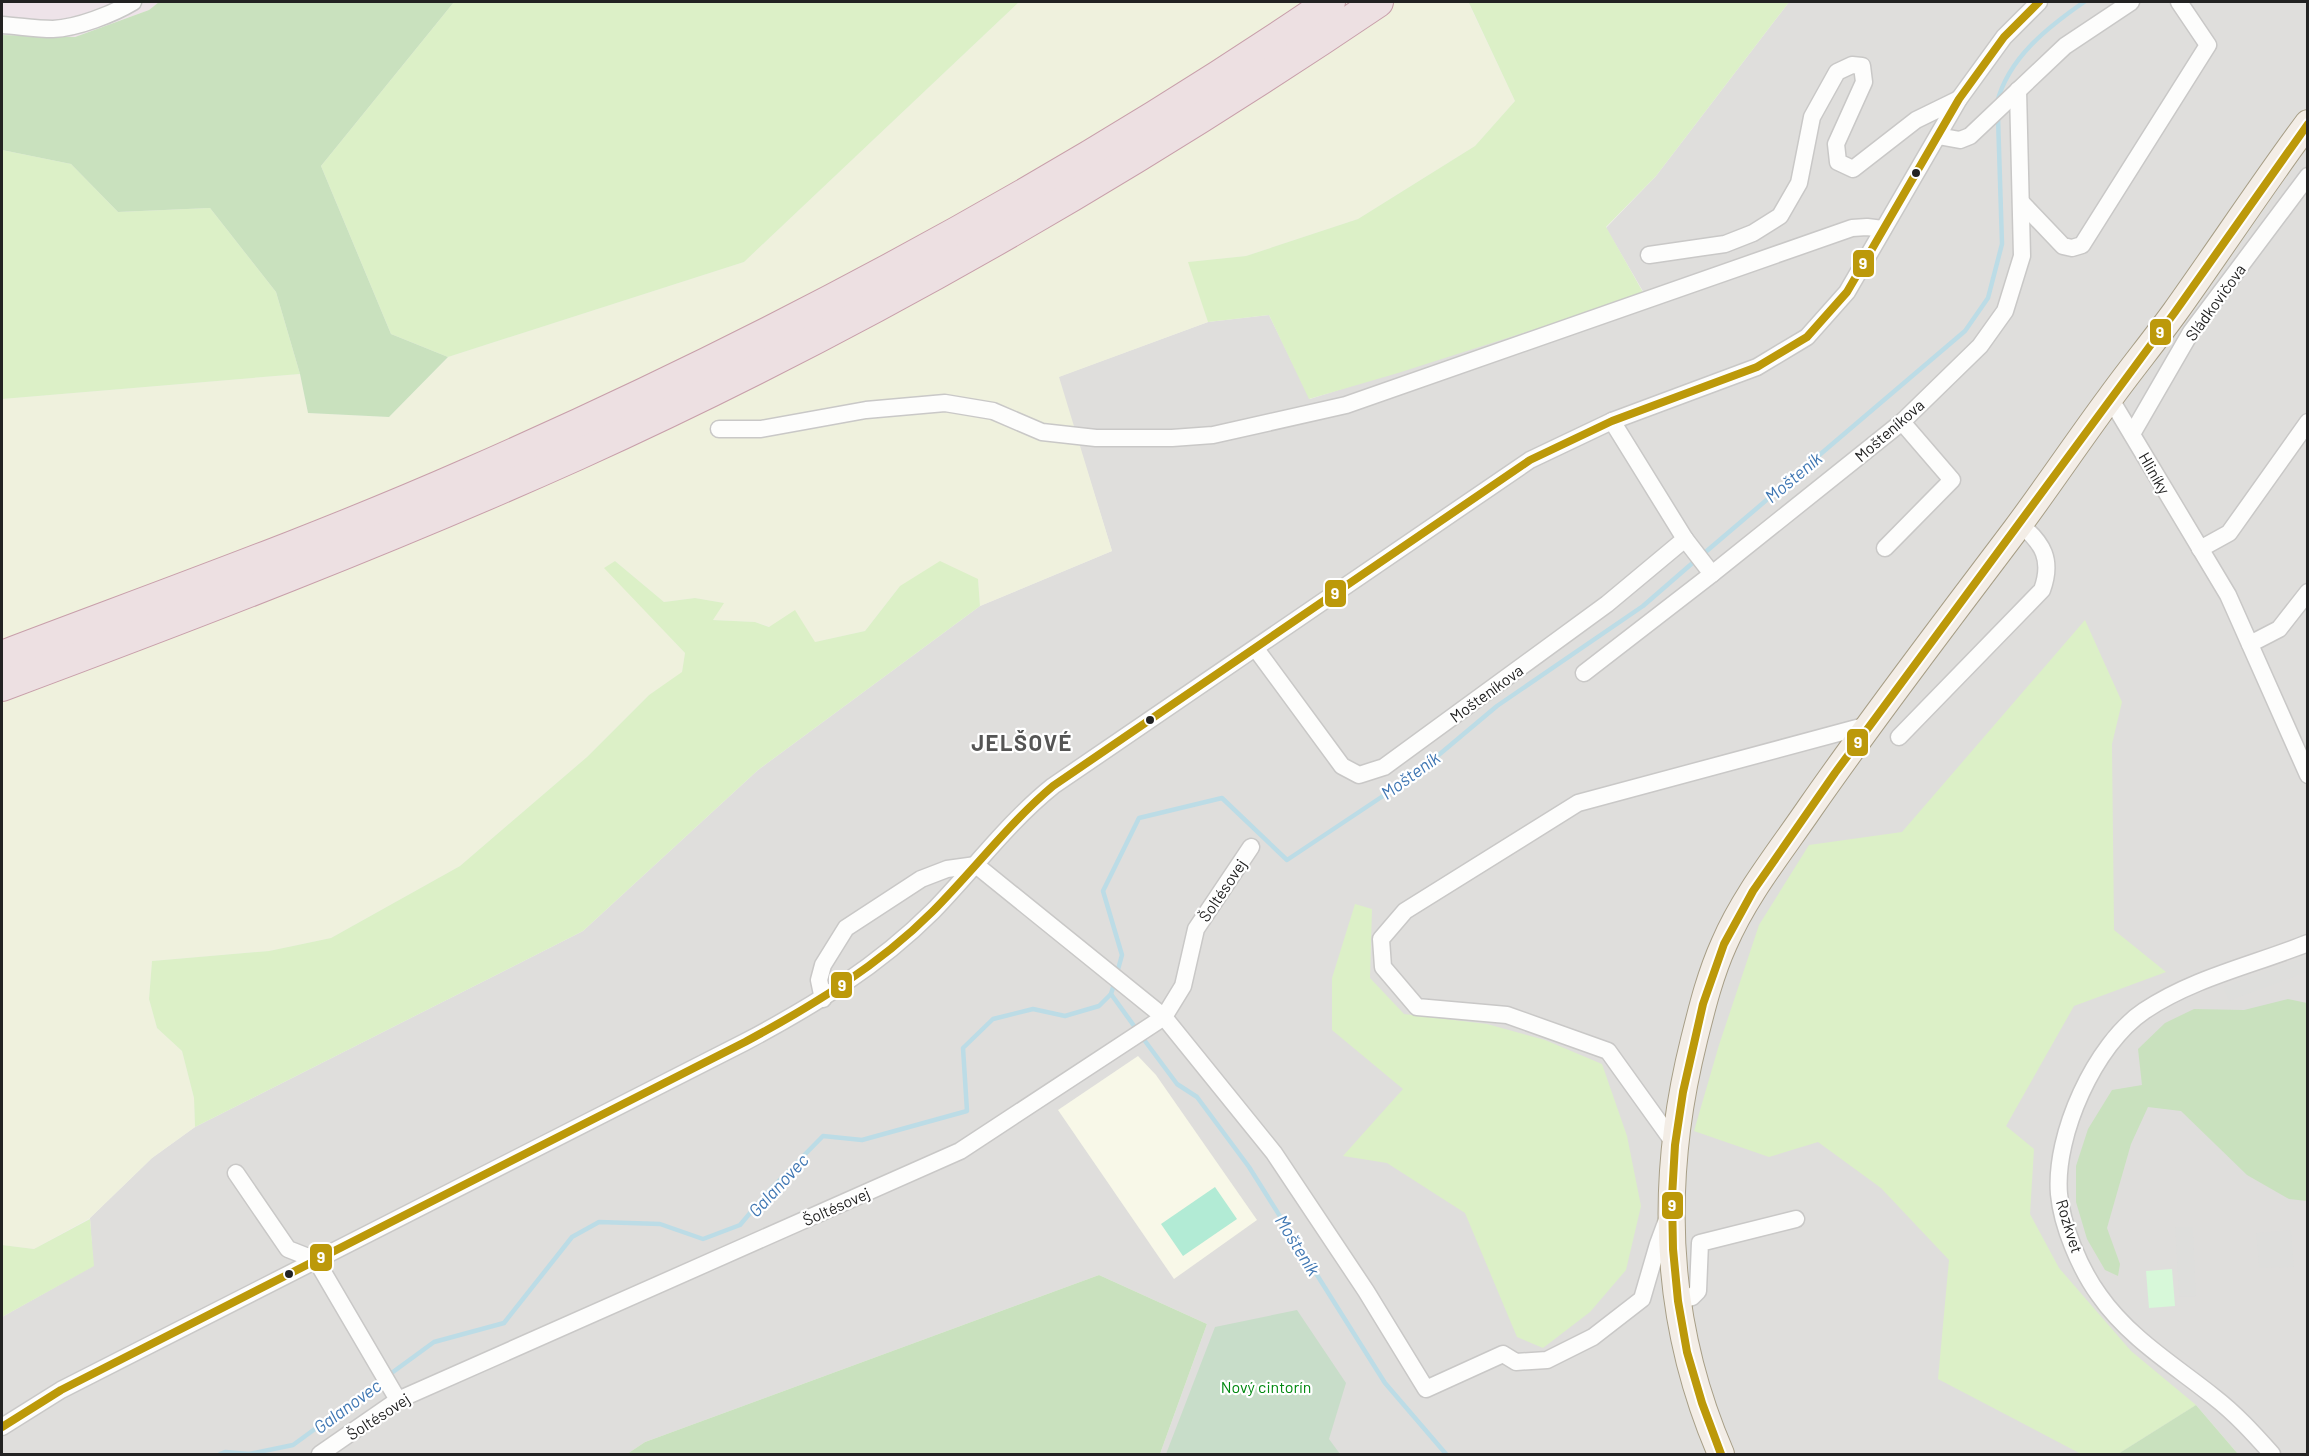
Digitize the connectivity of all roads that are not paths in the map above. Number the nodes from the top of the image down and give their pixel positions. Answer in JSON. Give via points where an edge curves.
{"nodes":[{"id":1,"x":133,"y":2,"type":"edge"},
{"id":2,"x":1330,"y":2,"type":"edge"},
{"id":3,"x":1378,"y":2,"type":"edge"},
{"id":4,"x":2039,"y":2,"type":"edge"},
{"id":5,"x":2131,"y":2,"type":"edge"},
{"id":6,"x":2179,"y":2,"type":"edge"},
{"id":7,"x":2,"y":25,"type":"edge"},
{"id":8,"x":2018,"y":90,"type":"junction"},
{"id":9,"x":1959,"y":99,"type":"junction"},
{"id":10,"x":2307,"y":123,"type":"edge"},
{"id":11,"x":1938,"y":136,"type":"junction"},
{"id":12,"x":2307,"y":176,"type":"edge"},
{"id":13,"x":2021,"y":202,"type":"junction"},
{"id":14,"x":1883,"y":229,"type":"junction"},
{"id":15,"x":1649,"y":255,"type":"dead end"},
{"id":16,"x":2110,"y":398,"type":"junction"},
{"id":17,"x":1612,"y":421,"type":"junction"},
{"id":18,"x":1902,"y":422,"type":"junction"},
{"id":19,"x":2307,"y":422,"type":"edge"},
{"id":20,"x":719,"y":429,"type":"dead end"},
{"id":21,"x":2133,"y":434,"type":"junction"},
{"id":22,"x":2020,"y":524,"type":"junction"},
{"id":23,"x":1885,"y":548,"type":"dead end"},
{"id":24,"x":2200,"y":549,"type":"junction"},
{"id":25,"x":1699,"y":557,"type":"junction"},
{"id":26,"x":2307,"y":592,"type":"edge"},
{"id":27,"x":2250,"y":644,"type":"junction"},
{"id":28,"x":1256,"y":649,"type":"junction"},
{"id":29,"x":2,"y":656,"type":"edge"},
{"id":30,"x":1584,"y":673,"type":"dead end"},
{"id":31,"x":2,"y":686,"type":"edge"},
{"id":32,"x":1868,"y":725,"type":"junction"},
{"id":33,"x":1899,"y":737,"type":"dead end"},
{"id":34,"x":2307,"y":775,"type":"edge"},
{"id":35,"x":1251,"y":847,"type":"dead end"},
{"id":36,"x":976,"y":865,"type":"junction"},
{"id":37,"x":2307,"y":944,"type":"edge"},
{"id":38,"x":823,"y":999,"type":"junction"},
{"id":39,"x":1164,"y":1017,"type":"junction"},
{"id":40,"x":1674,"y":1143,"type":"junction"},
{"id":41,"x":236,"y":1173,"type":"dead end"},
{"id":42,"x":1671,"y":1210,"type":"junction"},
{"id":43,"x":1796,"y":1219,"type":"dead end"},
{"id":44,"x":316,"y":1260,"type":"junction"},
{"id":45,"x":1678,"y":1300,"type":"junction"},
{"id":46,"x":398,"y":1400,"type":"junction"},
{"id":47,"x":2,"y":1427,"type":"edge"},
{"id":48,"x":320,"y":1455,"type":"edge"},
{"id":49,"x":1721,"y":1455,"type":"edge"},
{"id":50,"x":2272,"y":1455,"type":"edge"}],
"edges":[{"from":1,"to":7,"type":"street","via":[[67,27]]},
{"from":2,"to":29,"type":"highway","via":[[1194,90],[993,211],[673,380],[338,528]]},
{"from":3,"to":31,"type":"highway","via":[[1208,114],[1021,226],[835,328],[685,403],[469,503],[235,599]]},
{"from":4,"to":9,"type":"street","via":[[2004,37]]},
{"from":5,"to":8,"type":"street","via":[[2065,46]]},
{"from":6,"to":13,"type":"street","via":[[2208,45],[2082,246],[2063,246]]},
{"from":8,"to":11,"type":"street","via":[[1970,136],[1960,140]]},
{"from":8,"to":13,"type":"street","name":"Mošteníkova"},
{"from":9,"to":11,"type":"street"},
{"from":9,"to":15,"type":"street","via":[[1916,120],[1853,169],[1838,162],[1836,144],[1864,82],[1862,66],[1852,64],[1837,72],[1812,117],[1799,183],[1780,216],[1754,233],[1725,244]]},
{"from":10,"to":16,"type":"main road","name":"Sládkovičova","via":[[2174,314]]},
{"from":11,"to":14,"type":"street"},
{"from":12,"to":21,"type":"street","name":"Sládkovičova","via":[[2191,332]]},
{"from":13,"to":18,"type":"street","name":"Mošteníkova","via":[[2022,256],[2005,311],[1980,346]]},
{"from":14,"to":17,"type":"street","via":[[1847,292],[1807,337],[1757,367]]},
{"from":14,"to":20,"type":"street","via":[[1852,228],[1346,405],[1213,435],[1096,438],[1042,432],[993,411],[945,403],[866,410],[761,429]]},
{"from":16,"to":21,"type":"street","name":"Hliníky"},
{"from":16,"to":22,"type":"main road","name":"Sládkovičova"},
{"from":17,"to":25,"type":"street"},
{"from":17,"to":28,"type":"street","via":[[1530,460]]},
{"from":18,"to":23,"type":"street","via":[[1952,480]]},
{"from":18,"to":25,"type":"street","name":"Mošteníkova"},
{"from":19,"to":24,"type":"street","via":[[2229,533]]},
{"from":21,"to":24,"type":"street","name":"Hliníky"},
{"from":22,"to":32,"type":"main road","name":"Sládkovičova"},
{"from":22,"to":33,"type":"street","via":[[2042,546],[2047,563],[2042,590]]},
{"from":24,"to":27,"type":"street","name":"Hliníky","via":[[2228,595]]},
{"from":25,"to":28,"type":"street","name":"Mošteníkova","via":[[1607,604],[1384,767],[1359,775],[1342,766]]},
{"from":25,"to":30,"type":"street","name":"Mošteníkova"},
{"from":26,"to":27,"type":"street","via":[[2279,629]]},
{"from":27,"to":34,"type":"street","name":"Hliníky"},
{"from":28,"to":36,"type":"street","via":[[1053,786],[1018,817]]},
{"from":32,"to":40,"type":"main road","name":"Sládkovičova","via":[[1759,880],[1724,944],[1688,1065]]},
{"from":32,"to":40,"type":"street","via":[[1578,804],[1405,911],[1381,939],[1383,967],[1417,1007],[1507,1015],[1608,1051]]},
{"from":35,"to":39,"type":"street","name":"Šoltésovej","via":[[1196,928],[1183,986]]},
{"from":36,"to":38,"type":"street","via":[[913,930]]},
{"from":36,"to":38,"type":"street","via":[[947,869],[921,879],[846,928],[823,965],[819,980]]},
{"from":36,"to":39,"type":"street"},
{"from":37,"to":50,"type":"street","name":"Rozkvet","via":[[2197,982],[2143,1012],[2115,1036],[2085,1086],[2062,1145],[2059,1170],[2059,1196],[2072,1245],[2098,1294],[2124,1325],[2215,1397]]},
{"from":38,"to":44,"type":"street"},
{"from":39,"to":42,"type":"street","via":[[1274,1152],[1426,1389],[1503,1354],[1516,1362],[1547,1360],[1593,1337],[1642,1299]]},
{"from":39,"to":46,"type":"street","name":"Šoltésovej","via":[[960,1151]]},
{"from":40,"to":42,"type":"main road","name":"Sládkovičova"},
{"from":41,"to":44,"type":"street","via":[[288,1249]]},
{"from":42,"to":45,"type":"main road","name":"Sládkovičova"},
{"from":43,"to":45,"type":"street","via":[[1700,1243],[1698,1291],[1692,1297]]},
{"from":44,"to":46,"type":"street"},
{"from":44,"to":47,"type":"street","via":[[61,1390]]},
{"from":45,"to":49,"type":"main road","name":"Sládkovičova","via":[[1694,1380]]},
{"from":46,"to":48,"type":"street","name":"Šoltésovej"}]}
